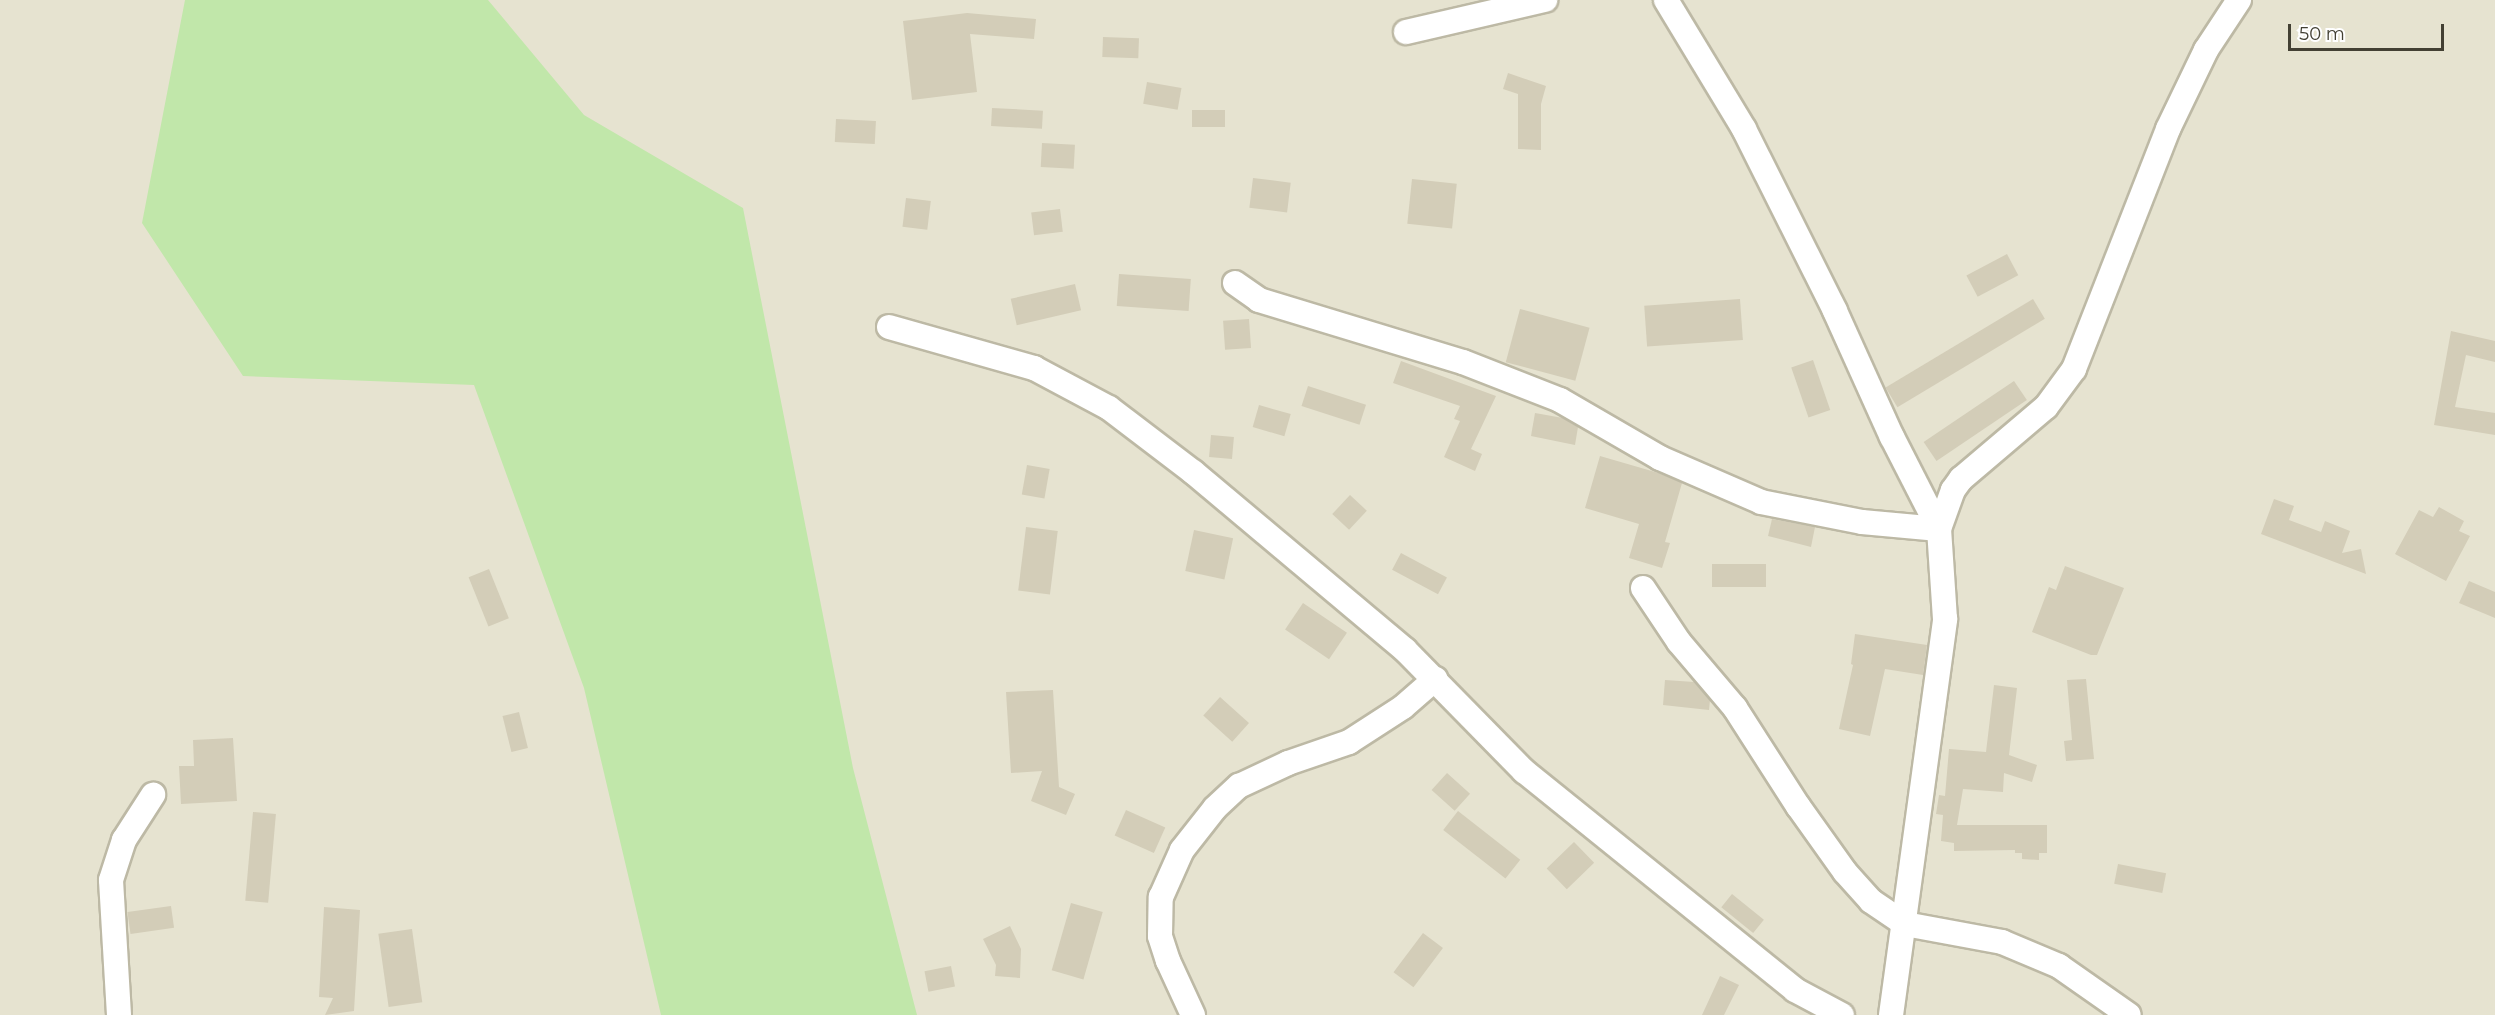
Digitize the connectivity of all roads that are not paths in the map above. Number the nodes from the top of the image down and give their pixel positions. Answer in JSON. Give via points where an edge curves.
{"nodes":[{"id":1,"x":1545,"y":0,"type":"edge"},
{"id":2,"x":1666,"y":0,"type":"edge"},
{"id":3,"x":2239,"y":0,"type":"edge"},
{"id":4,"x":1406,"y":32,"type":"dead end"},
{"id":5,"x":1235,"y":283,"type":"dead end"},
{"id":6,"x":889,"y":327,"type":"dead end"},
{"id":7,"x":1939,"y":529,"type":"junction"},
{"id":8,"x":1643,"y":588,"type":"dead end"},
{"id":9,"x":1435,"y":679,"type":"junction"},
{"id":10,"x":153,"y":795,"type":"dead end"},
{"id":11,"x":1905,"y":924,"type":"junction"},
{"id":12,"x":119,"y":1015,"type":"edge"},
{"id":13,"x":1193,"y":1015,"type":"edge"},
{"id":14,"x":1842,"y":1015,"type":"edge"},
{"id":15,"x":1891,"y":1015,"type":"edge"},
{"id":16,"x":2129,"y":1015,"type":"edge"}],
"edges":[{"from":1,"to":4,"type":"street"},
{"from":2,"to":7,"type":"street","via":[[1744,129]]},
{"from":3,"to":7,"type":"street","via":[[2206,50],[2168,129],[2074,369],[2046,406],[1961,479]]},
{"from":5,"to":7,"type":"street","via":[[1258,300],[1462,362],[1560,400],[1660,458],[1761,502],[1862,522]]},
{"from":6,"to":9,"type":"street","via":[[1034,368],[1109,408],[1287,549]]},
{"from":7,"to":11,"type":"street","via":[[1945,619]]},
{"from":8,"to":11,"type":"street","via":[[1679,642],[1735,708],[1845,872],[1871,901]]},
{"from":9,"to":13,"type":"street","via":[[1403,707],[1349,742],[1288,763],[1239,786],[1215,808],[1182,850],[1161,897],[1160,936]]},
{"from":9,"to":14,"type":"street","via":[[1524,771],[1795,990]]},
{"from":10,"to":12,"type":"street","via":[[124,840],[111,880]]},
{"from":11,"to":15,"type":"street"},
{"from":11,"to":16,"type":"street","via":[[2011,946],[2059,966]]}]}
